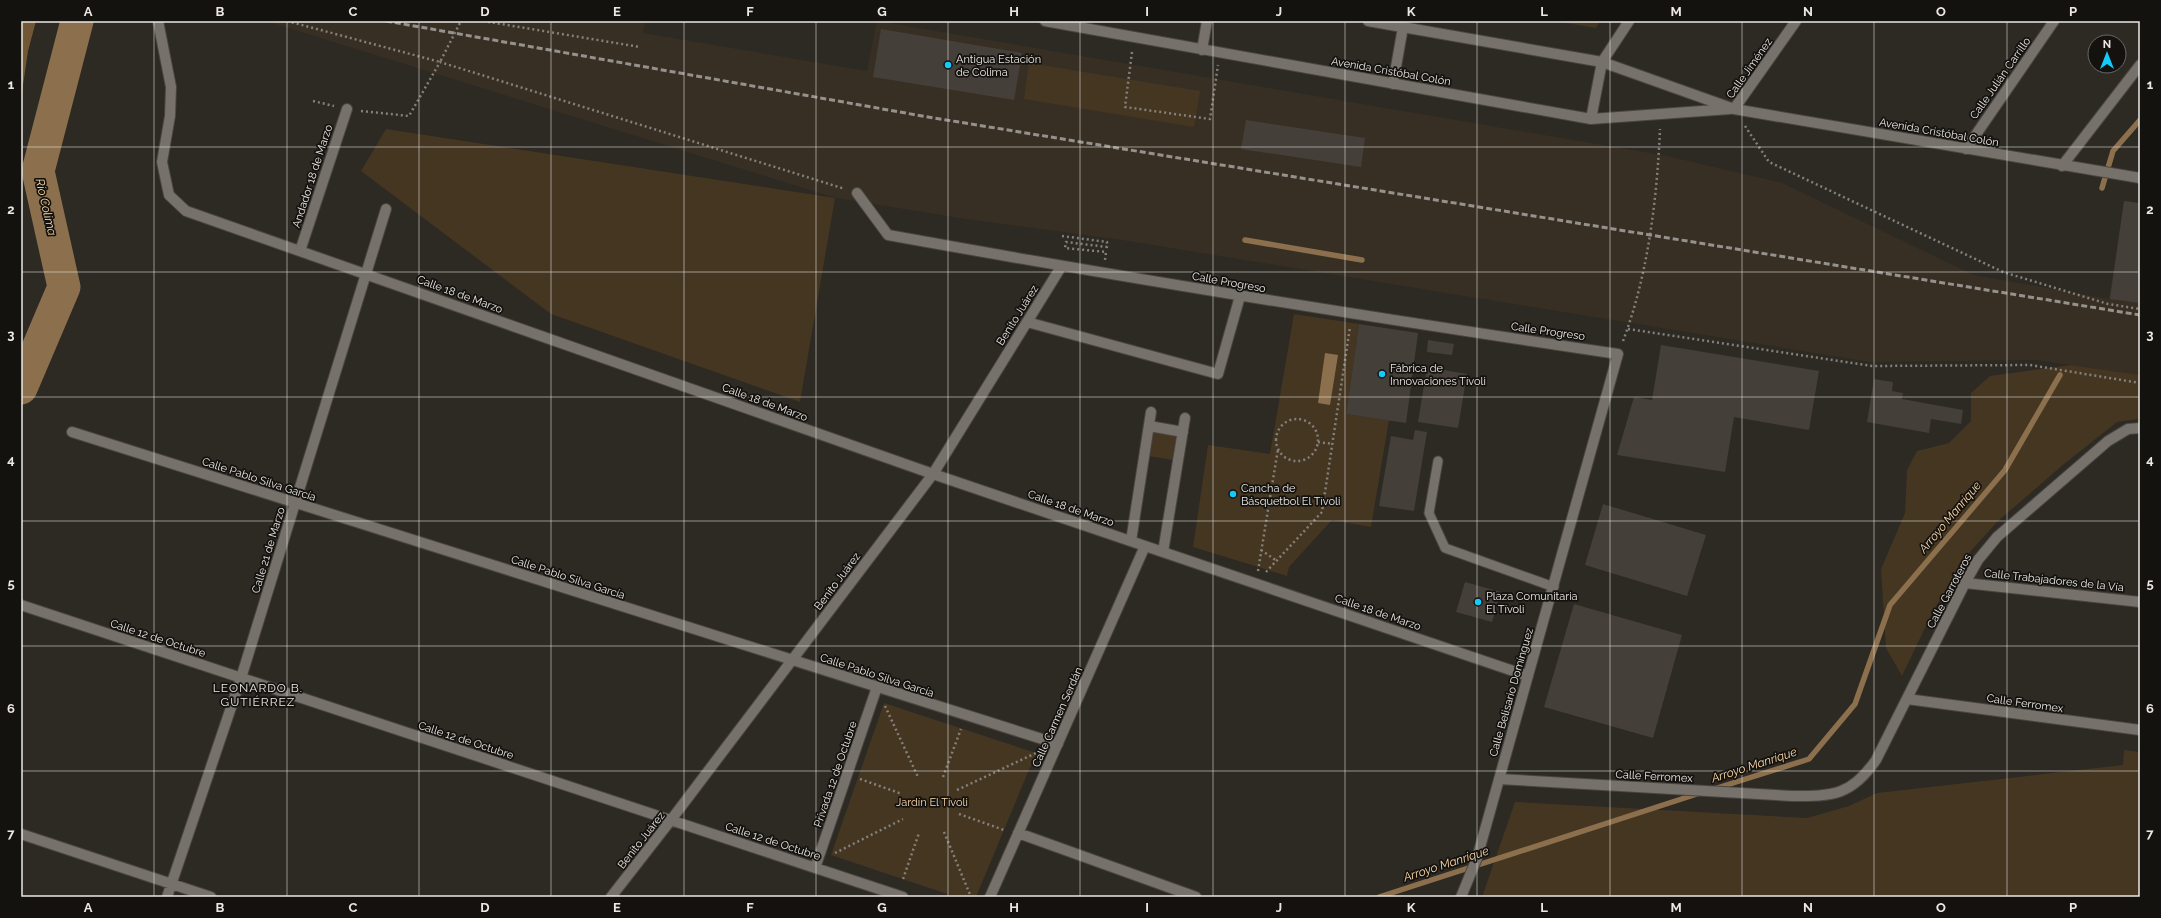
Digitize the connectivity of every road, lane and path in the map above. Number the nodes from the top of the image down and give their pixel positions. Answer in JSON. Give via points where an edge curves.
{"nodes":[{"id":1,"x":158,"y":21,"type":"edge"},
{"id":2,"x":287,"y":21,"type":"edge"},
{"id":3,"x":461,"y":21,"type":"edge"},
{"id":4,"x":483,"y":21,"type":"edge"},
{"id":5,"x":1045,"y":21,"type":"edge"},
{"id":6,"x":1207,"y":21,"type":"edge"},
{"id":7,"x":1368,"y":21,"type":"edge"},
{"id":8,"x":1630,"y":21,"type":"edge"},
{"id":9,"x":1796,"y":21,"type":"edge"},
{"id":10,"x":2054,"y":21,"type":"edge"},
{"id":11,"x":1403,"y":27,"type":"junction"},
{"id":12,"x":1134,"y":37,"type":"junction"},
{"id":13,"x":640,"y":47,"type":"dead end"},
{"id":14,"x":1202,"y":50,"type":"junction"},
{"id":15,"x":1220,"y":53,"type":"junction"},
{"id":16,"x":440,"y":62,"type":"junction"},
{"id":17,"x":1602,"y":62,"type":"junction"},
{"id":18,"x":2140,"y":65,"type":"edge"},
{"id":19,"x":1393,"y":84,"type":"junction"},
{"id":20,"x":313,"y":101,"type":"dead end"},
{"id":21,"x":347,"y":109,"type":"junction"},
{"id":22,"x":1734,"y":109,"type":"junction"},
{"id":23,"x":1661,"y":114,"type":"junction"},
{"id":24,"x":1591,"y":119,"type":"junction"},
{"id":25,"x":1966,"y":149,"type":"junction"},
{"id":26,"x":2062,"y":166,"type":"junction"},
{"id":27,"x":2140,"y":178,"type":"edge"},
{"id":28,"x":857,"y":193,"type":"joint"},
{"id":29,"x":386,"y":208,"type":"dead end"},
{"id":30,"x":1062,"y":236,"type":"dead end"},
{"id":31,"x":300,"y":251,"type":"junction"},
{"id":32,"x":1061,"y":267,"type":"junction"},
{"id":33,"x":366,"y":273,"type":"junction"},
{"id":34,"x":1104,"y":273,"type":"junction"},
{"id":35,"x":1240,"y":296,"type":"junction"},
{"id":36,"x":2140,"y":309,"type":"edge"},
{"id":37,"x":1352,"y":315,"type":"junction"},
{"id":38,"x":1027,"y":322,"type":"junction"},
{"id":39,"x":1628,"y":329,"type":"junction"},
{"id":40,"x":1618,"y":354,"type":"junction"},
{"id":41,"x":2140,"y":383,"type":"edge"},
{"id":42,"x":1151,"y":412,"type":"dead end"},
{"id":43,"x":1185,"y":418,"type":"dead end"},
{"id":44,"x":1149,"y":426,"type":"junction"},
{"id":45,"x":2140,"y":428,"type":"edge"},
{"id":46,"x":72,"y":432,"type":"dead end"},
{"id":47,"x":1183,"y":432,"type":"junction"},
{"id":48,"x":1318,"y":442,"type":"junction"},
{"id":49,"x":1333,"y":444,"type":"junction"},
{"id":50,"x":1278,"y":449,"type":"junction"},
{"id":51,"x":1438,"y":461,"type":"dead end"},
{"id":52,"x":933,"y":474,"type":"junction"},
{"id":53,"x":295,"y":503,"type":"junction"},
{"id":54,"x":1131,"y":541,"type":"junction"},
{"id":55,"x":1145,"y":546,"type":"junction"},
{"id":56,"x":1261,"y":550,"type":"junction"},
{"id":57,"x":1163,"y":552,"type":"junction"},
{"id":58,"x":1256,"y":583,"type":"junction"},
{"id":59,"x":1965,"y":583,"type":"junction"},
{"id":60,"x":1554,"y":587,"type":"junction"},
{"id":61,"x":2140,"y":602,"type":"edge"},
{"id":62,"x":21,"y":605,"type":"edge"},
{"id":63,"x":792,"y":660,"type":"junction"},
{"id":64,"x":1528,"y":676,"type":"junction"},
{"id":65,"x":240,"y":678,"type":"junction"},
{"id":66,"x":877,"y":687,"type":"junction"},
{"id":67,"x":1907,"y":699,"type":"junction"},
{"id":68,"x":884,"y":703,"type":"dead end"},
{"id":69,"x":961,"y":729,"type":"dead end"},
{"id":70,"x":2140,"y":730,"type":"edge"},
{"id":71,"x":1058,"y":744,"type":"junction"},
{"id":72,"x":1036,"y":753,"type":"dead end"},
{"id":73,"x":918,"y":777,"type":"dead end"},
{"id":74,"x":858,"y":778,"type":"dead end"},
{"id":75,"x":943,"y":778,"type":"dead end"},
{"id":76,"x":1499,"y":779,"type":"junction"},
{"id":77,"x":1854,"y":786,"type":"joint"},
{"id":78,"x":957,"y":790,"type":"dead end"},
{"id":79,"x":902,"y":794,"type":"dead end"},
{"id":80,"x":959,"y":814,"type":"dead end"},
{"id":81,"x":903,"y":819,"type":"dead end"},
{"id":82,"x":672,"y":820,"type":"junction"},
{"id":83,"x":1004,"y":830,"type":"dead end"},
{"id":84,"x":944,"y":832,"type":"dead end"},
{"id":85,"x":919,"y":833,"type":"dead end"},
{"id":86,"x":1018,"y":833,"type":"junction"},
{"id":87,"x":21,"y":834,"type":"edge"},
{"id":88,"x":831,"y":855,"type":"dead end"},
{"id":89,"x":815,"y":868,"type":"junction"},
{"id":90,"x":903,"y":879,"type":"dead end"},
{"id":91,"x":172,"y":884,"type":"junction"},
{"id":92,"x":167,"y":897,"type":"edge"},
{"id":93,"x":212,"y":897,"type":"edge"},
{"id":94,"x":611,"y":897,"type":"edge"},
{"id":95,"x":903,"y":897,"type":"edge"},
{"id":96,"x":971,"y":897,"type":"edge"},
{"id":97,"x":990,"y":897,"type":"edge"},
{"id":98,"x":1196,"y":897,"type":"edge"},
{"id":99,"x":1461,"y":897,"type":"edge"}],
"edges":[{"from":1,"to":31,"type":"street","name":"Calle 18 de Marzo","via":[[171,88],[170,116],[162,162],[169,195],[186,211]]},
{"from":2,"to":16,"type":"path"},
{"from":3,"to":16,"type":"path"},
{"from":4,"to":13,"type":"path"},
{"from":5,"to":12,"type":"street","name":"Avenida Cristóbal Colón"},
{"from":6,"to":14,"type":"street"},
{"from":7,"to":11,"type":"street","name":"Avenida Cristóbal Colón"},
{"from":8,"to":17,"type":"street"},
{"from":9,"to":22,"type":"street","name":"Calle Jiménez"},
{"from":10,"to":25,"type":"street","name":"Calle Julián Carrillo"},
{"from":11,"to":17,"type":"street","name":"Avenida Cristóbal Colón"},
{"from":11,"to":19,"type":"street"},
{"from":12,"to":14,"type":"street","name":"Avenida Cristóbal Colón"},
{"from":12,"to":15,"type":"path","via":[[1125,107],[1210,119]]},
{"from":14,"to":15,"type":"street","name":"Avenida Cristóbal Colón"},
{"from":15,"to":19,"type":"street","name":"Avenida Cristóbal Colón"},
{"from":16,"to":21,"type":"path","via":[[409,116]]},
{"from":16,"to":28,"type":"path"},
{"from":17,"to":22,"type":"street","name":"Avenida Cristóbal Colón"},
{"from":17,"to":24,"type":"street"},
{"from":18,"to":26,"type":"street"},
{"from":19,"to":24,"type":"street","name":"Avenida Cristóbal Colón"},
{"from":20,"to":21,"type":"path"},
{"from":21,"to":31,"type":"street","name":"Andador 18 de Marzo"},
{"from":22,"to":23,"type":"street","name":"Avenida Cristóbal Colón"},
{"from":22,"to":25,"type":"street","name":"Avenida Cristóbal Colón"},
{"from":22,"to":36,"type":"path","via":[[1769,162],[2002,272],[2108,304]]},
{"from":23,"to":24,"type":"street","name":"Avenida Cristóbal Colón"},
{"from":23,"to":39,"type":"path","via":[[1652,223]]},
{"from":25,"to":26,"type":"street","name":"Avenida Cristóbal Colón"},
{"from":26,"to":27,"type":"street","name":"Avenida Cristóbal Colón"},
{"from":28,"to":32,"type":"street","name":"Calle Progreso","via":[[888,235]]},
{"from":29,"to":33,"type":"street","name":"Calle 21 de Marzo"},
{"from":30,"to":34,"type":"path","via":[[1107,242],[1107,246],[1066,242],[1066,248],[1106,252]]},
{"from":31,"to":33,"type":"street","name":"Calle 18 de Marzo"},
{"from":32,"to":34,"type":"street","name":"Calle Progreso"},
{"from":32,"to":38,"type":"street","name":"Benito Juárez"},
{"from":33,"to":52,"type":"street","name":"Calle 18 de Marzo"},
{"from":33,"to":53,"type":"street","name":"Calle 21 de Marzo"},
{"from":34,"to":35,"type":"street","name":"Calle Progreso"},
{"from":35,"to":37,"type":"street","name":"Calle Progreso"},
{"from":35,"to":38,"type":"street","via":[[1218,374]]},
{"from":37,"to":40,"type":"street","name":"Calle Progreso"},
{"from":37,"to":49,"type":"path"},
{"from":38,"to":52,"type":"street","name":"Benito Juárez"},
{"from":39,"to":40,"type":"path"},
{"from":39,"to":41,"type":"path","via":[[1872,366],[2030,365]]},
{"from":40,"to":60,"type":"street","name":"Calle Belisario Domínguez"},
{"from":42,"to":44,"type":"street"},
{"from":43,"to":47,"type":"street"},
{"from":44,"to":47,"type":"street"},
{"from":44,"to":54,"type":"street"},
{"from":45,"to":59,"type":"street","name":"Calle Garroteros","via":[[2128,429],[2108,441],[1997,537],[1978,560]]},
{"from":46,"to":53,"type":"street","name":"Calle Pablo Silva García"},
{"from":47,"to":57,"type":"street"},
{"from":48,"to":49,"type":"path"},
{"from":48,"to":50,"type":"path","via":[[1312,454],[1300,461],[1287,459]]},
{"from":48,"to":50,"type":"path","via":[[1315,428],[1304,420],[1297,419],[1279,429],[1276,435]]},
{"from":49,"to":56,"type":"path","via":[[1322,512],[1277,561]]},
{"from":50,"to":56,"type":"path"},
{"from":51,"to":60,"type":"lane","via":[[1429,513],[1445,548]]},
{"from":52,"to":54,"type":"street","name":"Calle 18 de Marzo"},
{"from":52,"to":63,"type":"street","name":"Benito Juárez"},
{"from":53,"to":63,"type":"street","name":"Calle Pablo Silva García"},
{"from":53,"to":65,"type":"street","name":"Calle 21 de Marzo"},
{"from":54,"to":55,"type":"street","name":"Calle 18 de Marzo"},
{"from":55,"to":57,"type":"street","name":"Calle 18 de Marzo"},
{"from":55,"to":71,"type":"street","name":"Calle Carmen Serdán"},
{"from":56,"to":58,"type":"path"},
{"from":57,"to":58,"type":"street","name":"Calle 18 de Marzo"},
{"from":58,"to":64,"type":"street","name":"Calle 18 de Marzo"},
{"from":59,"to":61,"type":"street","name":"Calle Trabajadores de la Vía"},
{"from":59,"to":67,"type":"street","name":"Calle Garroteros"},
{"from":60,"to":64,"type":"street","name":"Calle Belisario Domínguez"},
{"from":62,"to":65,"type":"street","name":"Calle 12 de Octubre"},
{"from":63,"to":66,"type":"street","name":"Calle Pablo Silva García"},
{"from":63,"to":82,"type":"street","name":"Benito Juárez"},
{"from":64,"to":76,"type":"street","name":"Calle Belisario Domínguez"},
{"from":65,"to":82,"type":"street","name":"Calle 12 de Octubre"},
{"from":65,"to":91,"type":"street","name":"Calle 21 de Marzo"},
{"from":66,"to":71,"type":"street","name":"Calle Pablo Silva García"},
{"from":66,"to":89,"type":"street","name":"Privada 12 de Octubre"},
{"from":67,"to":70,"type":"street","name":"Calle Ferromex"},
{"from":67,"to":77,"type":"street","name":"Calle Garroteros","via":[[1876,760]]},
{"from":68,"to":73,"type":"path"},
{"from":69,"to":75,"type":"path"},
{"from":71,"to":86,"type":"street","name":"Calle Carmen Serdán"},
{"from":72,"to":78,"type":"path"},
{"from":74,"to":79,"type":"path"},
{"from":76,"to":77,"type":"street","name":"Calle Ferromex","via":[[1792,796],[1824,796],[1840,793]]},
{"from":76,"to":99,"type":"street","name":"Calle Belisario Domínguez","via":[[1477,858]]},
{"from":80,"to":83,"type":"path"},
{"from":81,"to":88,"type":"path"},
{"from":82,"to":89,"type":"street","name":"Calle 12 de Octubre"},
{"from":82,"to":94,"type":"street","name":"Benito Juárez"},
{"from":84,"to":96,"type":"path"},
{"from":85,"to":90,"type":"path"},
{"from":86,"to":97,"type":"street","name":"Calle Carmen Serdán"},
{"from":86,"to":98,"type":"street"},
{"from":87,"to":91,"type":"street"},
{"from":89,"to":95,"type":"street","name":"Calle 12 de Octubre"},
{"from":91,"to":92,"type":"street","name":"Calle 21 de Marzo"},
{"from":91,"to":93,"type":"street"}]}
